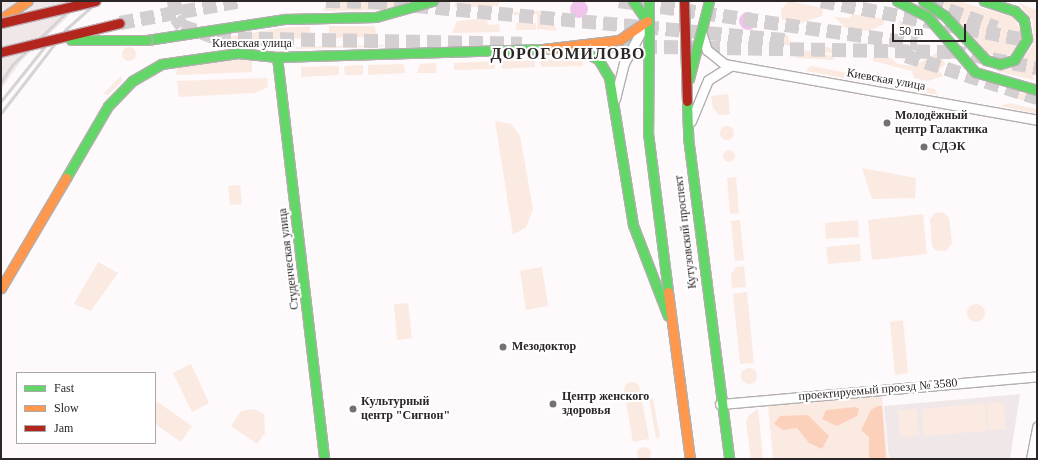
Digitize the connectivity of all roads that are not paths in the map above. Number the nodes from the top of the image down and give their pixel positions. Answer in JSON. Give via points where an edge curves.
{"nodes":[{"id":1,"x":28,"y":1,"type":"edge"},
{"id":2,"x":95,"y":1,"type":"edge"},
{"id":3,"x":433,"y":1,"type":"edge"},
{"id":4,"x":633,"y":1,"type":"edge"},
{"id":5,"x":648,"y":1,"type":"edge"},
{"id":6,"x":684,"y":1,"type":"edge"},
{"id":7,"x":709,"y":1,"type":"edge"},
{"id":8,"x":897,"y":1,"type":"edge"},
{"id":9,"x":923,"y":1,"type":"edge"},
{"id":10,"x":984,"y":1,"type":"edge"},
{"id":11,"x":1,"y":19,"type":"edge"},
{"id":12,"x":647,"y":21,"type":"junction"},
{"id":13,"x":1,"y":23,"type":"edge"},
{"id":14,"x":120,"y":23,"type":"tunnel mouth"},
{"id":15,"x":701,"y":30,"type":"junction"},
{"id":16,"x":46,"y":40,"type":"junction"},
{"id":17,"x":575,"y":48,"type":"junction"},
{"id":18,"x":1,"y":52,"type":"edge"},
{"id":19,"x":277,"y":56,"type":"junction"},
{"id":20,"x":730,"y":66,"type":"junction"},
{"id":21,"x":1037,"y":90,"type":"edge"},
{"id":22,"x":684,"y":101,"type":"junction"},
{"id":23,"x":614,"y":103,"type":"junction"},
{"id":24,"x":1037,"y":120,"type":"edge"},
{"id":25,"x":688,"y":137,"type":"junction"},
{"id":26,"x":1,"y":288,"type":"edge"},
{"id":27,"x":669,"y":318,"type":"junction"},
{"id":28,"x":1037,"y":376,"type":"edge"},
{"id":29,"x":720,"y":404,"type":"junction"},
{"id":30,"x":1037,"y":427,"type":"edge"},
{"id":31,"x":324,"y":459,"type":"edge"},
{"id":32,"x":690,"y":459,"type":"edge"},
{"id":33,"x":729,"y":459,"type":"edge"},
{"id":34,"x":1031,"y":459,"type":"edge"}],
"edges":[{"from":1,"to":11,"type":"main road"},
{"from":2,"to":13,"type":"main road","bridge":true},
{"from":3,"to":16,"type":"main road","bridge":true,"via":[[376,17],[285,19],[147,40]]},
{"from":4,"to":12,"type":"main road"},
{"from":5,"to":12,"type":"main road"},
{"from":6,"to":22,"type":"main road","name":"Кутузовский проспект"},
{"from":7,"to":15,"type":"main road"},
{"from":8,"to":21,"type":"main road","via":[[927,16],[975,72]]},
{"from":9,"to":10,"type":"main road","via":[[944,15],[986,60],[1000,64],[1014,60],[1027,39],[1024,20],[1015,11]]},
{"from":12,"to":17,"type":"main road","name":"Киевская улица","via":[[619,40]]},
{"from":12,"to":23,"type":"street","via":[[624,64]]},
{"from":12,"to":27,"type":"main road","via":[[648,133]]},
{"from":14,"to":16,"type":"main road","bridge":true},
{"from":15,"to":20,"type":"street","name":"Киевская улица","via":[[707,50],[714,58]]},
{"from":15,"to":22,"type":"main road"},
{"from":16,"to":18,"type":"main road","bridge":true},
{"from":17,"to":19,"type":"main road","name":"Киевская улица"},
{"from":17,"to":23,"type":"main road","name":"Киевская улица","via":[[592,54],[604,66]]},
{"from":19,"to":26,"type":"main road","name":"Киевская улица","via":[[238,53],[192,57],[162,64],[132,81],[96,123]]},
{"from":19,"to":31,"type":"main road","name":"Студенческая улица"},
{"from":20,"to":24,"type":"street","name":"Киевская улица"},
{"from":20,"to":25,"type":"street","via":[[708,80],[693,113]]},
{"from":22,"to":25,"type":"main road","name":"Кутузовский проспект"},
{"from":23,"to":27,"type":"main road","name":"Киевская улица","via":[[634,225]]},
{"from":25,"to":29,"type":"main road","name":"Кутузовский проспект"},
{"from":27,"to":32,"type":"main road"},
{"from":28,"to":29,"type":"street","name":"проектируемый проезд № 3580"},
{"from":29,"to":33,"type":"main road","name":"Кутузовский проспект"},
{"from":30,"to":34,"type":"street"}]}
